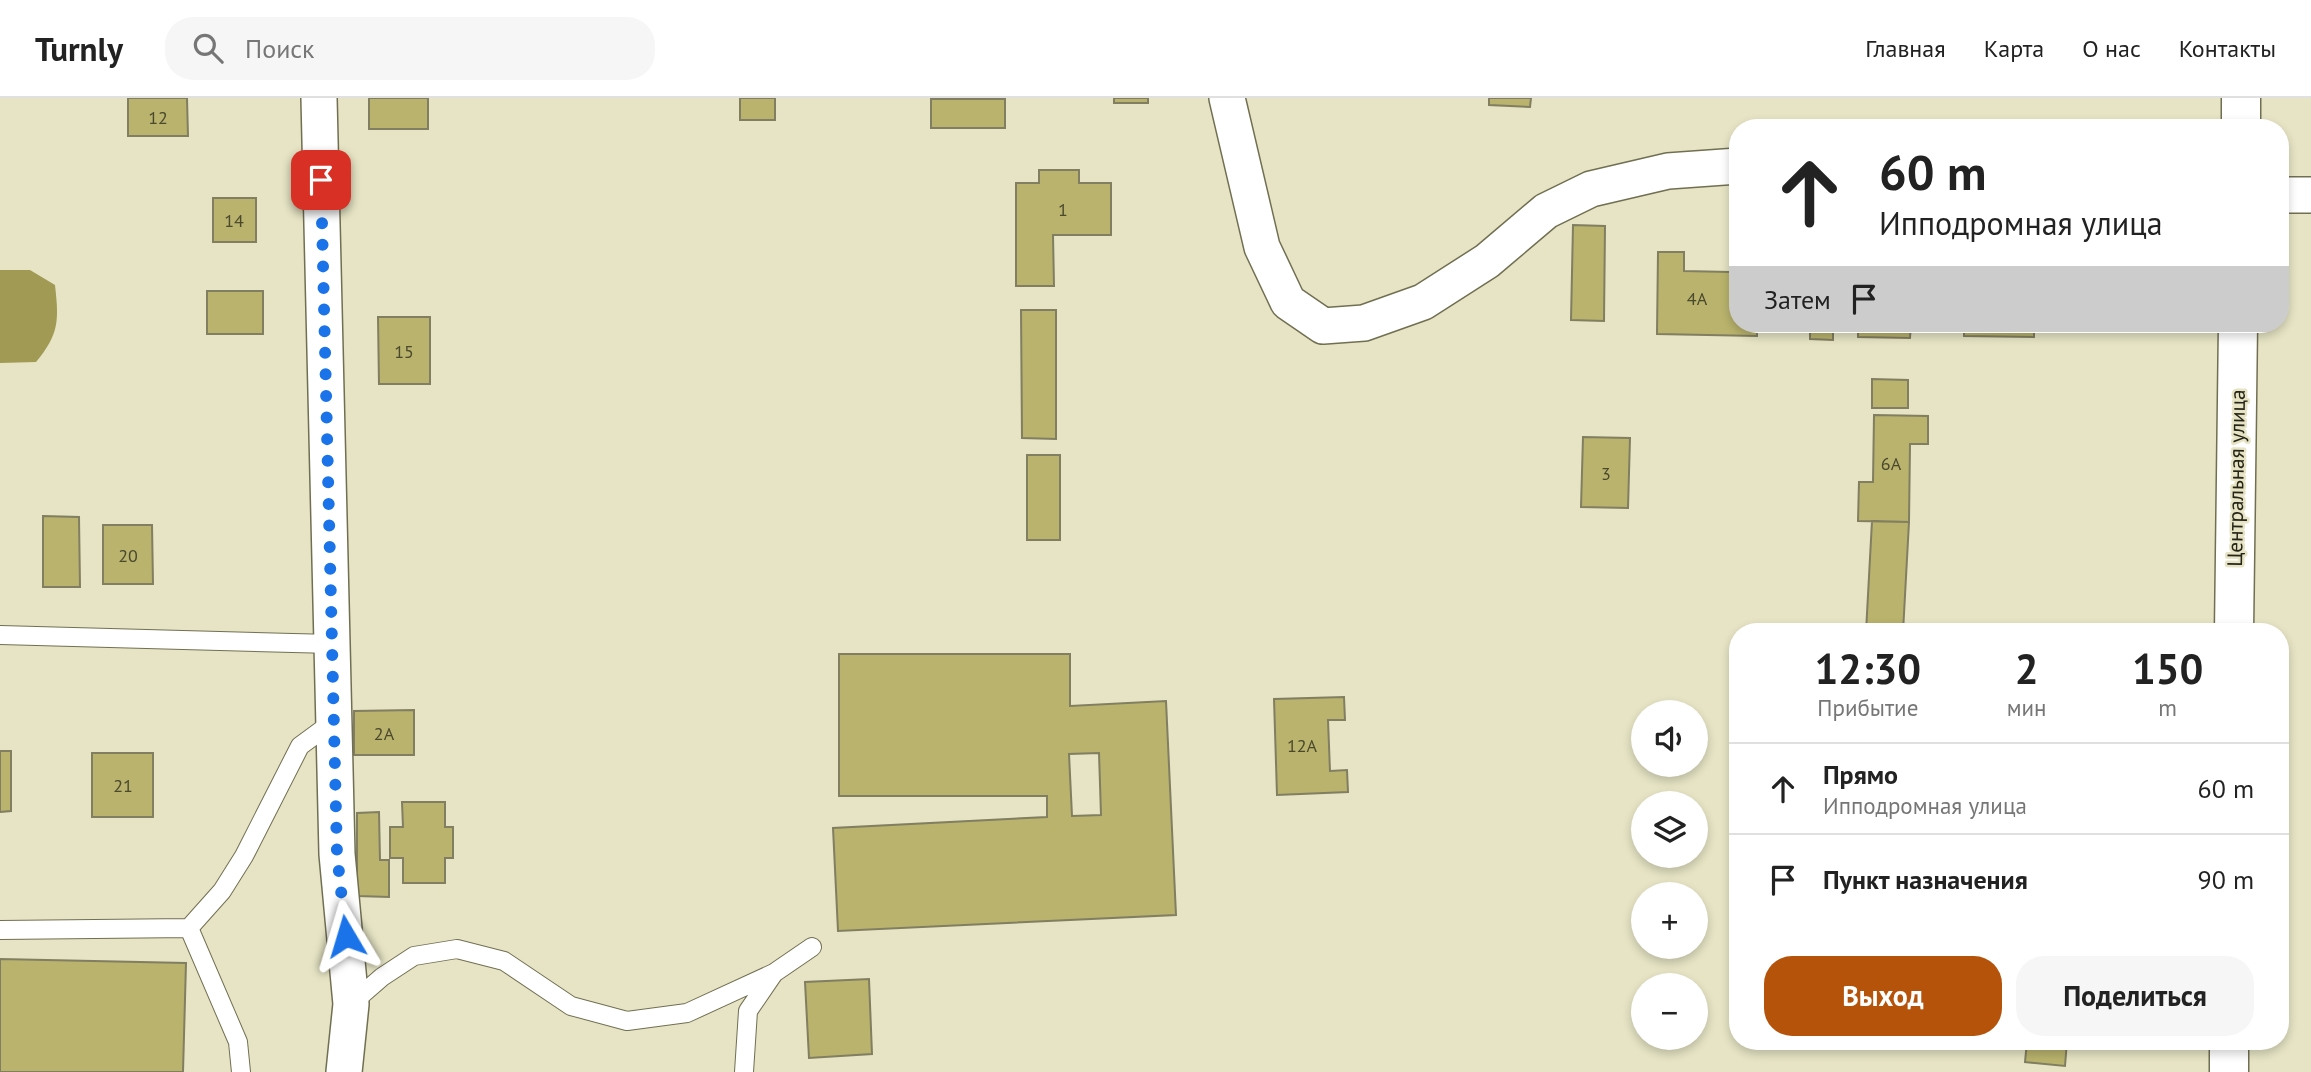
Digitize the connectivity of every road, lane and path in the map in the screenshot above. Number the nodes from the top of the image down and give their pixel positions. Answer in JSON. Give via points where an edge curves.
{"nodes":[{"id":1,"x":319,"y":98,"type":"edge"},
{"id":2,"x":1227,"y":98,"type":"edge"},
{"id":3,"x":2241,"y":98,"type":"edge"},
{"id":4,"x":2241,"y":119,"type":"edge"},
{"id":5,"x":1729,"y":167,"type":"edge"},
{"id":6,"x":2289,"y":195,"type":"edge"},
{"id":7,"x":2311,"y":195,"type":"edge"},
{"id":8,"x":2238,"y":333,"type":"edge"},
{"id":9,"x":2234,"y":623,"type":"edge"},
{"id":10,"x":0,"y":635,"type":"edge"},
{"id":11,"x":332,"y":644,"type":"junction"},
{"id":12,"x":334,"y":721,"type":"junction"},
{"id":13,"x":189,"y":928,"type":"junction"},
{"id":14,"x":0,"y":930,"type":"edge"},
{"id":15,"x":812,"y":947,"type":"dead end"},
{"id":16,"x":775,"y":972,"type":"junction"},
{"id":17,"x":351,"y":1004,"type":"junction"},
{"id":18,"x":2229,"y":1050,"type":"edge"},
{"id":19,"x":241,"y":1072,"type":"edge"},
{"id":20,"x":344,"y":1072,"type":"edge"},
{"id":21,"x":744,"y":1072,"type":"edge"},
{"id":22,"x":2229,"y":1072,"type":"edge"}],
"edges":[{"from":1,"to":11,"type":"street"},
{"from":2,"to":5,"type":"street","via":[[1262,247],[1288,302],[1323,326],[1364,323],[1423,302],[1487,261],[1546,211],[1591,189],[1668,172]]},
{"from":3,"to":4,"type":"street"},
{"from":6,"to":7,"type":"street"},
{"from":8,"to":9,"type":"street","name":"Центральная улица"},
{"from":10,"to":11,"type":"lane"},
{"from":11,"to":12,"type":"street"},
{"from":12,"to":13,"type":"lane","via":[[300,746],[244,856],[222,891]]},
{"from":12,"to":17,"type":"street","via":[[337,854]]},
{"from":13,"to":14,"type":"lane"},
{"from":13,"to":19,"type":"lane","via":[[237,1042]]},
{"from":15,"to":16,"type":"lane"},
{"from":16,"to":17,"type":"lane","via":[[687,1013],[627,1021],[571,1006],[504,961],[457,949],[414,956]]},
{"from":16,"to":21,"type":"lane","via":[[748,1012]]},
{"from":17,"to":20,"type":"street"},
{"from":18,"to":22,"type":"street"}]}
